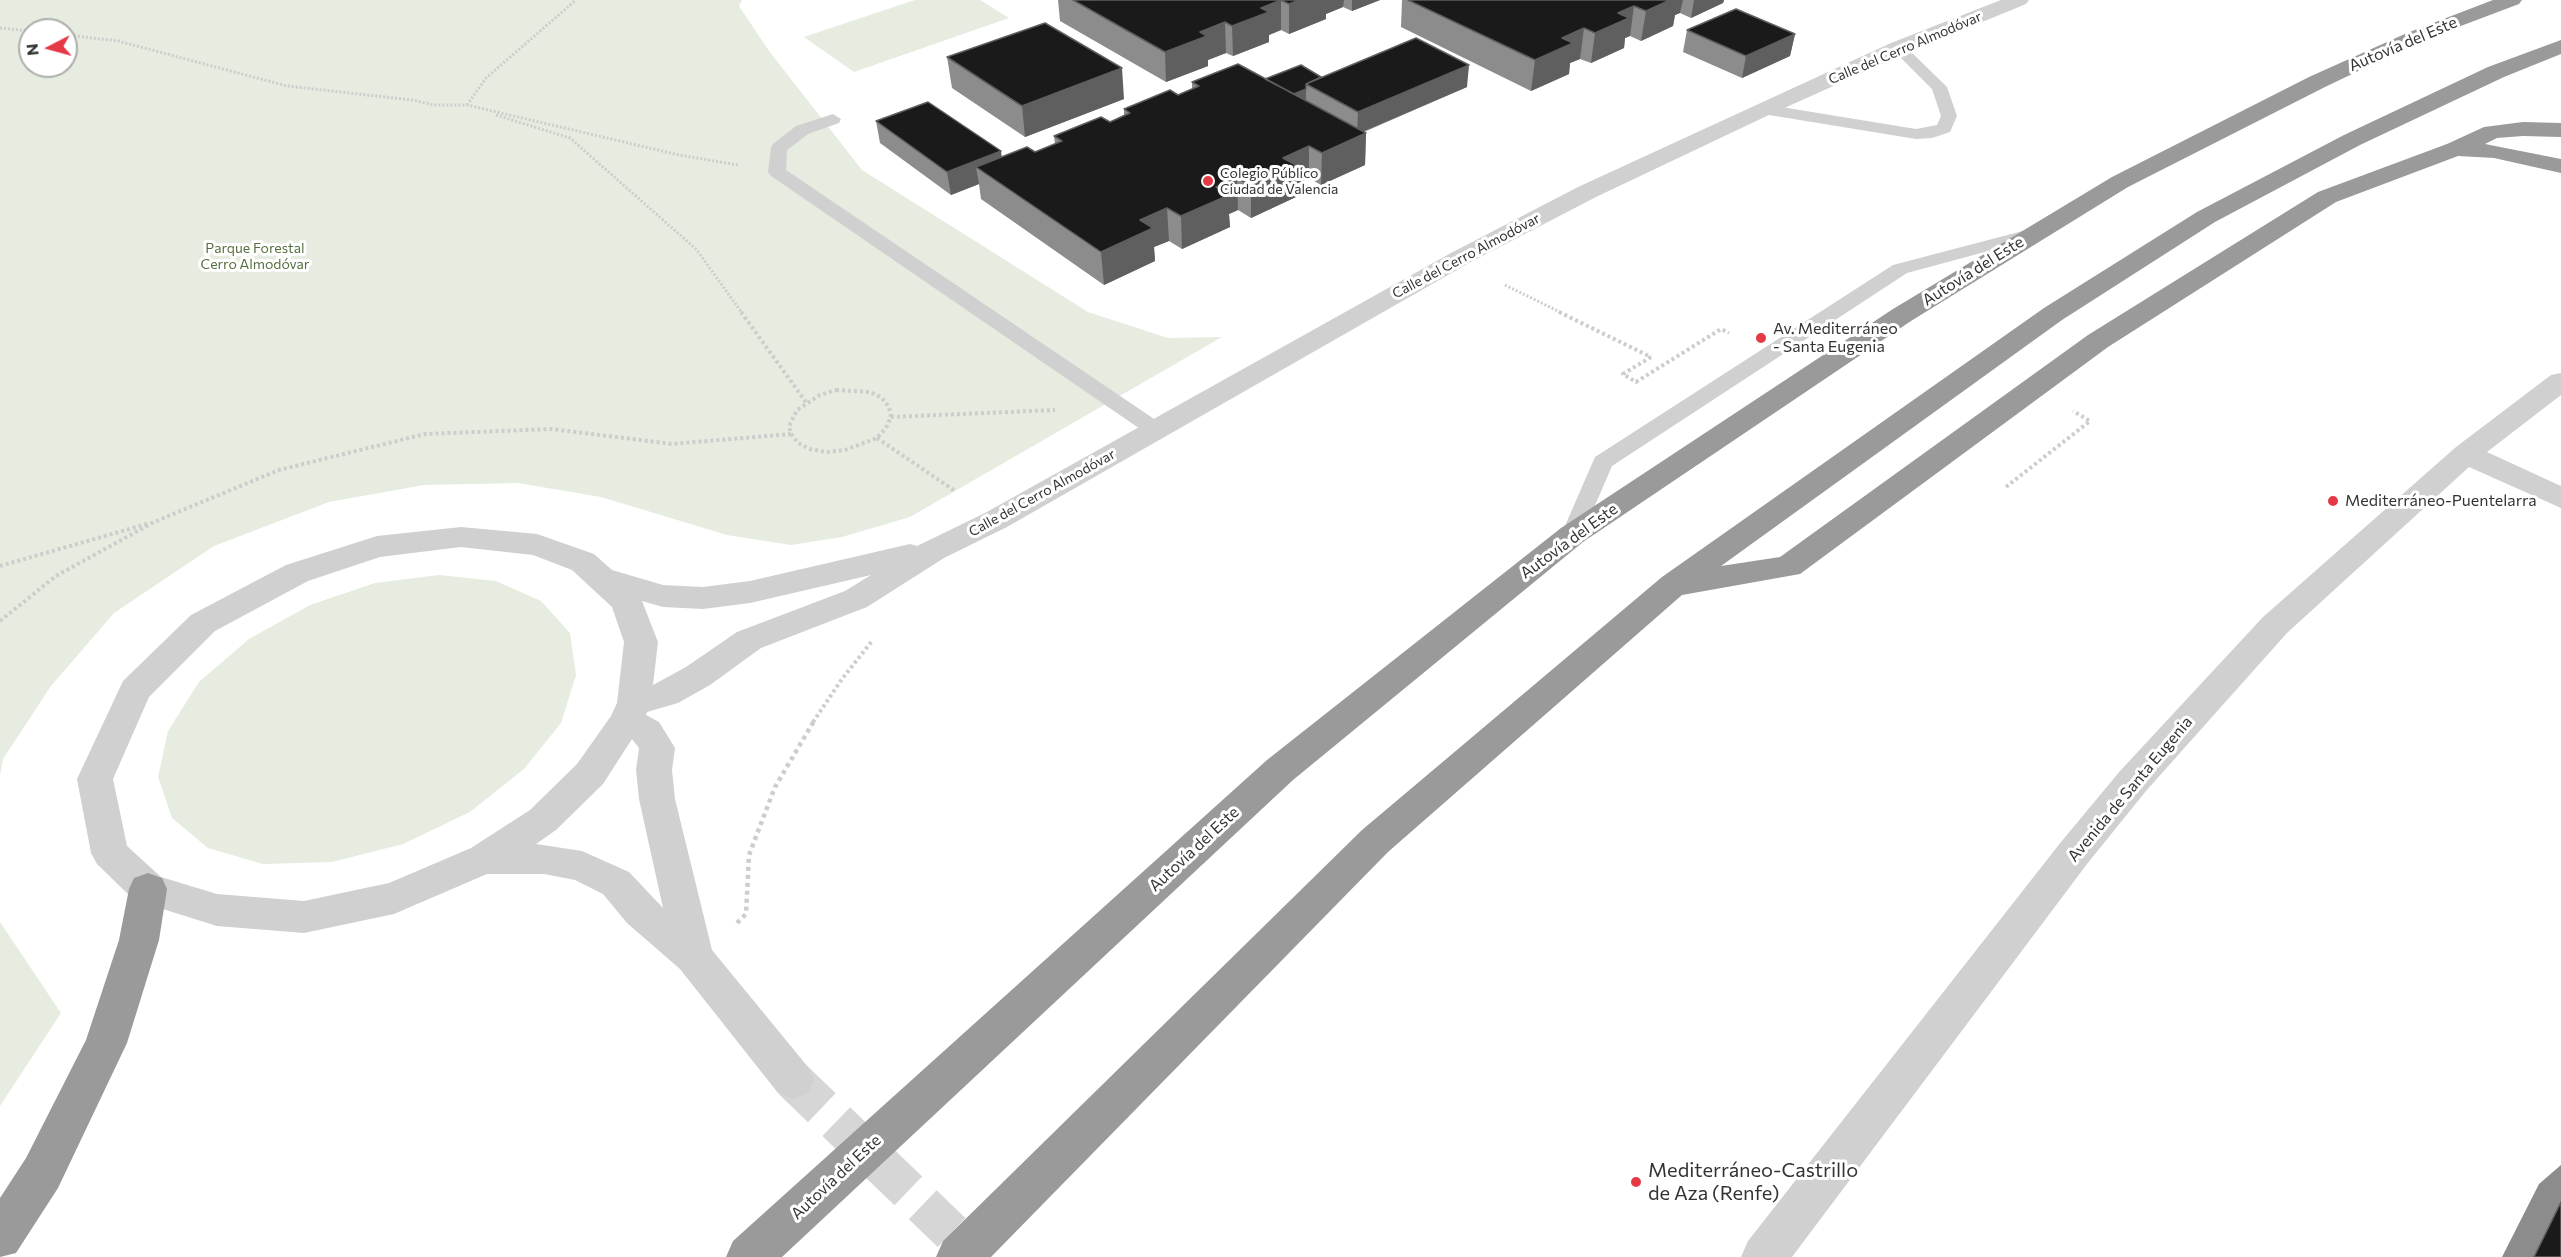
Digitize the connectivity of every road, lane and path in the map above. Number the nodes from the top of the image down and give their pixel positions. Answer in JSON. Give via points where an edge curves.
{"nodes":[{"id":1,"x":576,"y":0,"type":"edge"},
{"id":2,"x":2019,"y":0,"type":"edge"},
{"id":3,"x":2512,"y":0,"type":"edge"},
{"id":4,"x":0,"y":28,"type":"edge"},
{"id":5,"x":18,"y":30,"type":"edge"},
{"id":6,"x":78,"y":36,"type":"edge"},
{"id":7,"x":2561,"y":46,"type":"edge"},
{"id":8,"x":1899,"y":48,"type":"junction"},
{"id":9,"x":466,"y":105,"type":"junction"},
{"id":10,"x":1763,"y":109,"type":"junction"},
{"id":11,"x":833,"y":119,"type":"dead end"},
{"id":12,"x":2561,"y":130,"type":"edge"},
{"id":13,"x":2455,"y":149,"type":"junction"},
{"id":14,"x":2561,"y":166,"type":"edge"},
{"id":15,"x":777,"y":172,"type":"junction"},
{"id":16,"x":2034,"y":233,"type":"junction"},
{"id":17,"x":1505,"y":285,"type":"dead end"},
{"id":18,"x":1651,"y":357,"type":"dead end"},
{"id":19,"x":2561,"y":381,"type":"edge"},
{"id":20,"x":1108,"y":398,"type":"junction"},
{"id":21,"x":806,"y":402,"type":"junction"},
{"id":22,"x":891,"y":417,"type":"junction"},
{"id":23,"x":1156,"y":430,"type":"junction"},
{"id":24,"x":791,"y":434,"type":"junction"},
{"id":25,"x":877,"y":438,"type":"junction"},
{"id":26,"x":2466,"y":454,"type":"junction"},
{"id":27,"x":2561,"y":498,"type":"edge"},
{"id":28,"x":996,"y":520,"type":"junction"},
{"id":29,"x":154,"y":522,"type":"junction"},
{"id":30,"x":1572,"y":535,"type":"junction"},
{"id":31,"x":933,"y":551,"type":"junction"},
{"id":32,"x":0,"y":566,"type":"edge"},
{"id":33,"x":600,"y":578,"type":"junction"},
{"id":34,"x":1673,"y":585,"type":"junction"},
{"id":35,"x":0,"y":621,"type":"edge"},
{"id":36,"x":878,"y":635,"type":"dead end"},
{"id":37,"x":630,"y":712,"type":"junction"},
{"id":38,"x":484,"y":859,"type":"junction"},
{"id":39,"x":148,"y":889,"type":"junction"},
{"id":40,"x":733,"y":927,"type":"dead end"},
{"id":41,"x":694,"y":957,"type":"junction"},
{"id":42,"x":793,"y":1080,"type":"tunnel mouth"},
{"id":43,"x":0,"y":1238,"type":"edge"},
{"id":44,"x":749,"y":1257,"type":"edge"},
{"id":45,"x":959,"y":1257,"type":"edge"},
{"id":46,"x":1764,"y":1257,"type":"edge"}],
"edges":[{"from":1,"to":9,"type":"path","via":[[486,78]]},
{"from":2,"to":8,"type":"street","name":"Calle del Cerro Almodóvar"},
{"from":3,"to":16,"type":"highway","name":"Autovía del Este","via":[[2414,37],[2317,82],[2120,182]]},
{"from":4,"to":5,"type":"path"},
{"from":6,"to":9,"type":"path","via":[[118,41],[287,86],[434,105]]},
{"from":7,"to":34,"type":"highway","via":[[2352,140],[2206,217],[2053,314]]},
{"from":8,"to":10,"type":"street","name":"Calle del Cerro Almodóvar"},
{"from":8,"to":10,"type":"lane","via":[[1939,87],[1949,116],[1944,128],[1916,134]]},
{"from":9,"to":15,"type":"path","via":[[679,154]]},
{"from":9,"to":21,"type":"path","via":[[570,138],[696,249]]},
{"from":10,"to":23,"type":"street","name":"Calle del Cerro Almodóvar","via":[[1470,252]]},
{"from":11,"to":15,"type":"lane","via":[[802,130],[779,148]]},
{"from":12,"to":13,"type":"highway","via":[[2492,132]]},
{"from":13,"to":14,"type":"highway","via":[[2494,151]]},
{"from":13,"to":34,"type":"highway","via":[[2327,197],[2097,341],[1790,566]]},
{"from":15,"to":20,"type":"lane"},
{"from":16,"to":30,"type":"highway","name":"Autovía del Este","via":[[1902,315]]},
{"from":16,"to":30,"type":"lane","via":[[1900,269],[1603,462]]},
{"from":17,"to":18,"type":"path"},
{"from":19,"to":26,"type":"street","name":"Avenida de Santa Eugenia"},
{"from":20,"to":22,"type":"path","via":[[1091,409]]},
{"from":20,"to":23,"type":"lane"},
{"from":21,"to":22,"type":"path","via":[[836,390],[870,392],[890,407]]},
{"from":21,"to":24,"type":"path","via":[[791,417]]},
{"from":22,"to":25,"type":"path"},
{"from":23,"to":28,"type":"street","name":"Calle del Cerro Almodóvar"},
{"from":24,"to":25,"type":"path","via":[[804,446],[827,452]]},
{"from":24,"to":29,"type":"path","via":[[672,444],[552,429],[425,434],[279,470]]},
{"from":25,"to":28,"type":"path"},
{"from":26,"to":27,"type":"street"},
{"from":26,"to":46,"type":"street","name":"Avenida de Santa Eugenia","via":[[2275,625],[2133,781]]},
{"from":28,"to":31,"type":"street","name":"Calle del Cerro Almodóvar"},
{"from":29,"to":32,"type":"path"},
{"from":29,"to":35,"type":"path","via":[[56,576]]},
{"from":30,"to":44,"type":"highway","name":"Autovía del Este","via":[[1280,770]]},
{"from":31,"to":33,"type":"street","name":"Calle del Cerro Almodóvar","via":[[750,592],[703,598],[663,596]]},
{"from":31,"to":37,"type":"street","name":"Calle del Cerro Almodóvar","via":[[856,599],[749,640],[698,676]]},
{"from":33,"to":37,"type":"street","via":[[626,602],[641,642]]},
{"from":33,"to":39,"type":"street","via":[[583,562],[537,545],[461,537],[376,547],[297,573],[203,623],[135,690],[95,779],[110,854]]},
{"from":34,"to":45,"type":"highway","via":[[1375,841]]},
{"from":36,"to":40,"type":"path","via":[[804,735],[775,788],[749,855],[746,914]]},
{"from":37,"to":38,"type":"street","via":[[590,774],[543,820]]},
{"from":37,"to":41,"type":"street","via":[[657,748],[657,799]]},
{"from":38,"to":39,"type":"street","via":[[394,898],[304,917],[217,910]]},
{"from":38,"to":41,"type":"street","via":[[544,859],[582,866],[616,883],[641,912]]},
{"from":39,"to":43,"type":"highway","via":[[139,940],[106,1043],[42,1173]]},
{"from":41,"to":42,"type":"street"}]}
